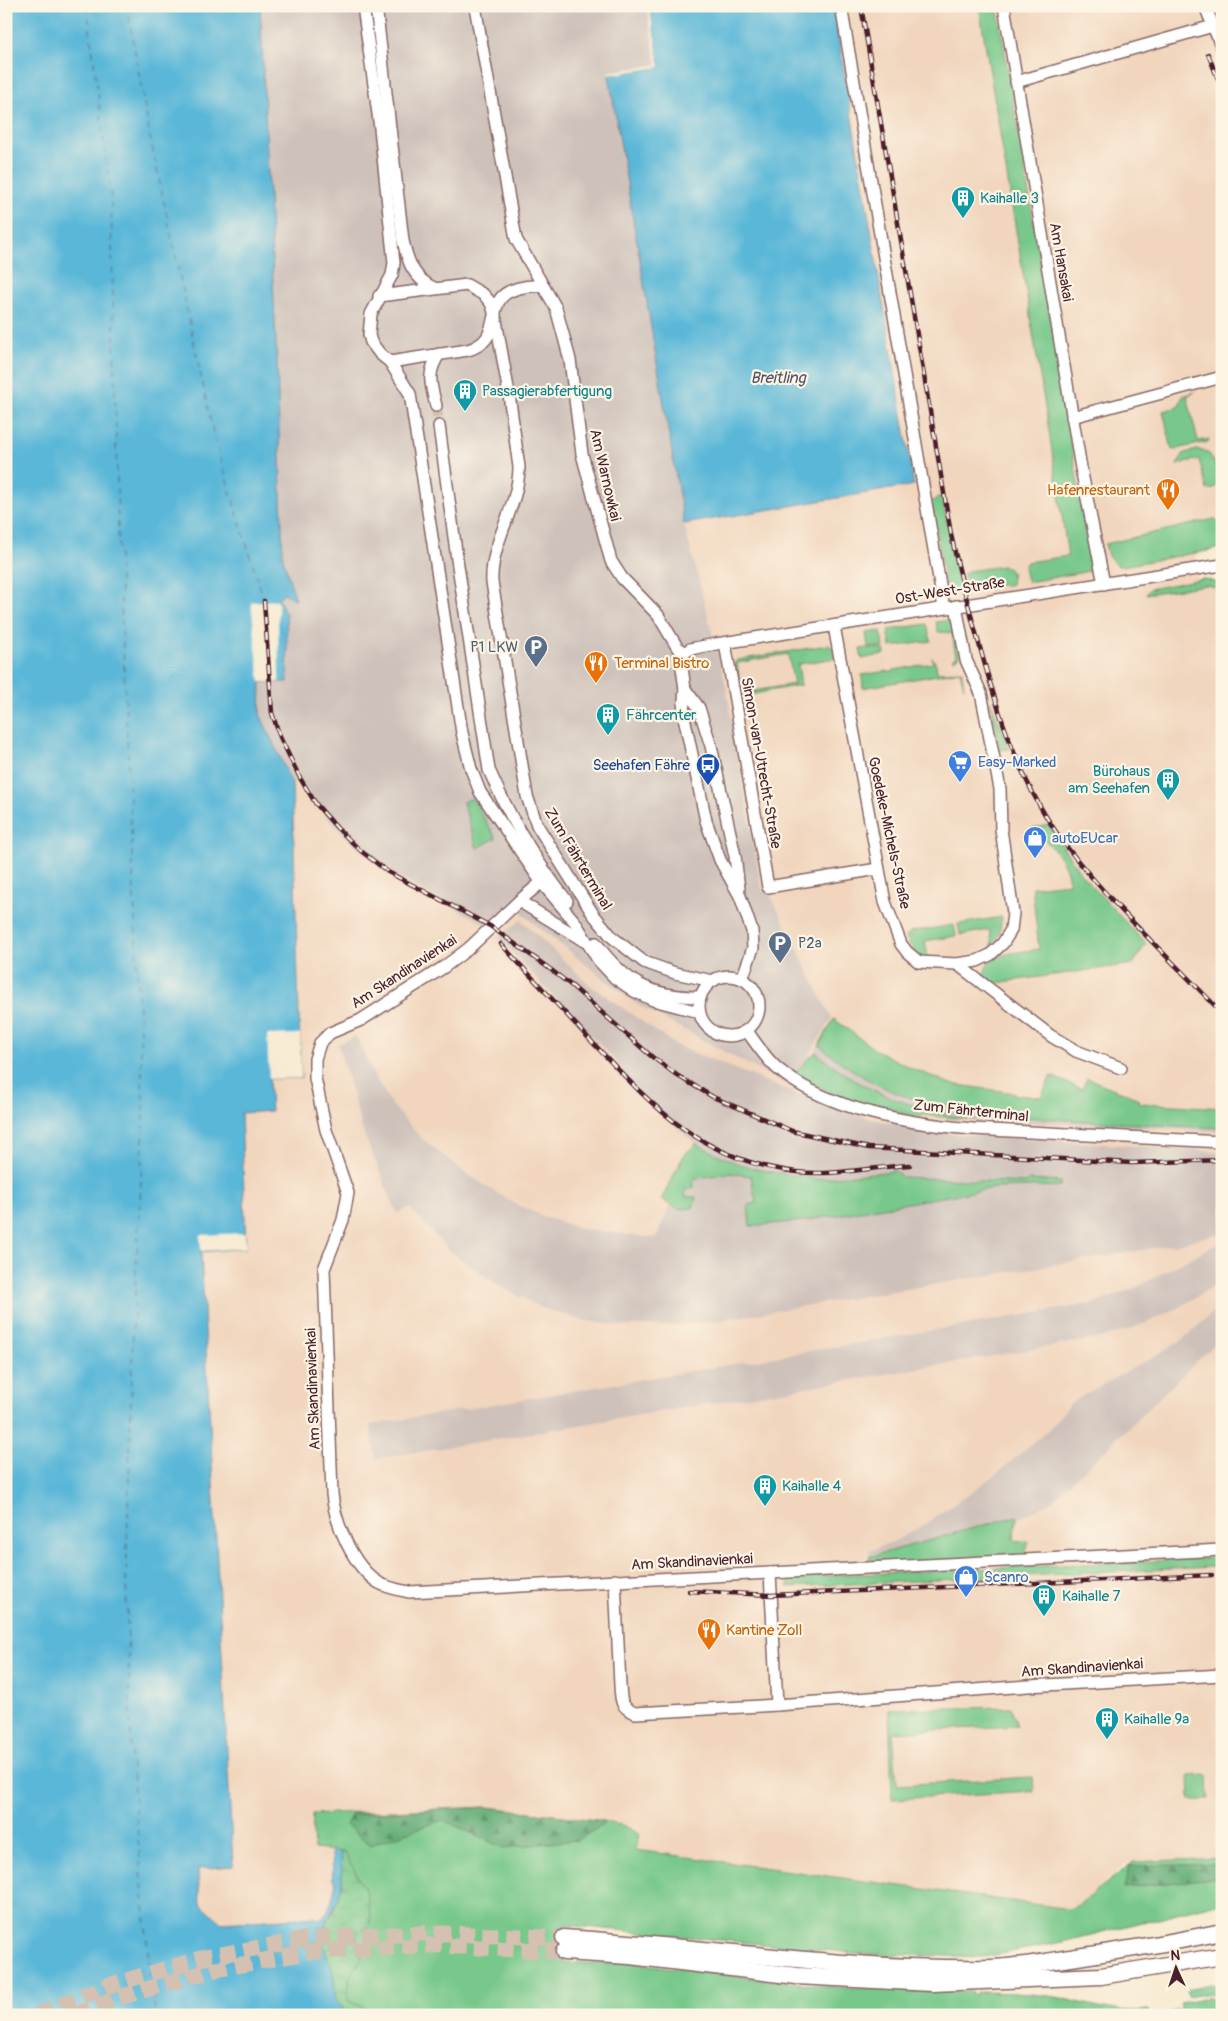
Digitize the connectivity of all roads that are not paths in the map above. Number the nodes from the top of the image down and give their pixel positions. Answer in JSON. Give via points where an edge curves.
{"nodes":[{"id":1,"x":363,"y":6,"type":"edge"},
{"id":2,"x":376,"y":6,"type":"edge"},
{"id":3,"x":474,"y":6,"type":"edge"},
{"id":4,"x":841,"y":6,"type":"edge"},
{"id":5,"x":1004,"y":6,"type":"edge"},
{"id":6,"x":1205,"y":6,"type":"edge"},
{"id":7,"x":1213,"y":26,"type":"junction"},
{"id":8,"x":1222,"y":48,"type":"edge"},
{"id":9,"x":1016,"y":82,"type":"junction"},
{"id":10,"x":543,"y":286,"type":"junction"},
{"id":11,"x":434,"y":288,"type":"junction"},
{"id":12,"x":379,"y":296,"type":"junction"},
{"id":13,"x":495,"y":315,"type":"junction"},
{"id":14,"x":440,"y":354,"type":"junction"},
{"id":15,"x":390,"y":362,"type":"junction"},
{"id":16,"x":1222,"y":377,"type":"edge"},
{"id":17,"x":436,"y":406,"type":"tunnel mouth"},
{"id":18,"x":1072,"y":417,"type":"junction"},
{"id":19,"x":439,"y":426,"type":"tunnel mouth"},
{"id":20,"x":1222,"y":565,"type":"edge"},
{"id":21,"x":1203,"y":569,"type":"junction"},
{"id":22,"x":1222,"y":573,"type":"edge"},
{"id":23,"x":1104,"y":584,"type":"junction"},
{"id":24,"x":950,"y":607,"type":"junction"},
{"id":25,"x":834,"y":626,"type":"junction"},
{"id":26,"x":725,"y":643,"type":"junction"},
{"id":27,"x":684,"y":653,"type":"junction"},
{"id":28,"x":685,"y":689,"type":"junction"},
{"id":29,"x":878,"y":869,"type":"junction"},
{"id":30,"x":545,"y":880,"type":"junction"},
{"id":31,"x":740,"y":896,"type":"junction"},
{"id":32,"x":519,"y":901,"type":"junction"},
{"id":33,"x":587,"y":942,"type":"junction"},
{"id":34,"x":957,"y":964,"type":"junction"},
{"id":35,"x":742,"y":979,"type":"junction"},
{"id":36,"x":713,"y":981,"type":"junction"},
{"id":37,"x":700,"y":997,"type":"junction"},
{"id":38,"x":700,"y":1012,"type":"junction"},
{"id":39,"x":747,"y":1031,"type":"junction"},
{"id":40,"x":1121,"y":1068,"type":"dead end"},
{"id":41,"x":1222,"y":1142,"type":"edge"},
{"id":42,"x":1222,"y":1550,"type":"edge"},
{"id":43,"x":770,"y":1573,"type":"junction"},
{"id":44,"x":615,"y":1580,"type":"junction"},
{"id":45,"x":1222,"y":1675,"type":"edge"},
{"id":46,"x":777,"y":1705,"type":"junction"},
{"id":47,"x":1222,"y":1932,"type":"edge"},
{"id":48,"x":1222,"y":1956,"type":"edge"}],
"edges":[{"from":1,"to":12,"type":"street","via":[[394,263],[392,275]]},
{"from":2,"to":11,"type":"street","via":[[397,196],[408,261],[415,274]]},
{"from":3,"to":10,"type":"street","name":"Am Warnowkai","via":[[516,239]]},
{"from":4,"to":24,"type":"street","name":"Goedeke-Michels-Straße"},
{"from":5,"to":9,"type":"street","name":"Am Hansakai"},
{"from":6,"to":7,"type":"street"},
{"from":7,"to":8,"type":"street"},
{"from":7,"to":9,"type":"street"},
{"from":9,"to":18,"type":"street","name":"Am Hansakai"},
{"from":10,"to":13,"type":"street","via":[[526,287],[505,294],[498,302]]},
{"from":10,"to":27,"type":"street","name":"Am Warnowkai","via":[[556,308],[570,360],[582,454],[611,561],[622,578],[658,615]]},
{"from":11,"to":12,"type":"street"},
{"from":11,"to":13,"type":"street","via":[[467,285],[484,295]]},
{"from":12,"to":15,"type":"street","via":[[371,314],[369,335],[380,354]]},
{"from":13,"to":14,"type":"street","via":[[491,332],[477,347]]},
{"from":13,"to":36,"type":"street","name":"Zum Fährterminal","via":[[519,476],[493,564],[493,593],[527,796],[537,824],[593,914],[612,938],[644,962],[676,974]]},
{"from":14,"to":15,"type":"street"},
{"from":14,"to":17,"type":"street","via":[[431,367],[430,375]]},
{"from":15,"to":30,"type":"street","name":"Zum Fährterminal","via":[[410,394],[465,746],[480,792]]},
{"from":16,"to":18,"type":"street"},
{"from":18,"to":23,"type":"street","name":"Am Hansakai"},
{"from":19,"to":30,"type":"street","name":"Zum Fährterminal","via":[[489,770]]},
{"from":20,"to":21,"type":"street","name":"Ost-West-Straße"},
{"from":21,"to":22,"type":"street"},
{"from":21,"to":23,"type":"street","name":"Ost-West-Straße"},
{"from":23,"to":24,"type":"street","name":"Ost-West-Straße"},
{"from":24,"to":25,"type":"street","name":"Ost-West-Straße"},
{"from":24,"to":34,"type":"street","name":"Goedeke-Michels-Straße","via":[[966,660],[981,693],[1000,789],[1001,829],[1013,913],[1011,930],[990,955]]},
{"from":25,"to":26,"type":"street","name":"Ost-West-Straße"},
{"from":25,"to":29,"type":"street","name":"Goedeke-Michels-Straße"},
{"from":26,"to":27,"type":"street","name":"Ost-West-Straße"},
{"from":26,"to":29,"type":"street","name":"Simon-van-Utrecht-Straße","via":[[768,888]]},
{"from":27,"to":28,"type":"street","via":[[681,669]]},
{"from":28,"to":31,"type":"street","via":[[698,708],[712,746]]},
{"from":28,"to":31,"type":"street","via":[[683,712],[706,821],[720,860]]},
{"from":29,"to":34,"type":"street","name":"Goedeke-Michels-Straße","via":[[885,902],[907,952],[919,962]]},
{"from":30,"to":32,"type":"street","name":"Am Skandinavienkai"},
{"from":30,"to":33,"type":"street","name":"Zum Fährterminal"},
{"from":30,"to":37,"type":"street","name":"Zum Fährterminal","via":[[581,919],[608,960],[632,980],[661,994]]},
{"from":31,"to":35,"type":"street","via":[[753,943],[749,965]]},
{"from":32,"to":33,"type":"street"},
{"from":32,"to":44,"type":"street","name":"Am Skandinavienkai","via":[[468,949],[437,972],[362,1020],[330,1033],[320,1044],[315,1059],[315,1078],[326,1130],[348,1193],[343,1220],[324,1269],[334,1508],[344,1537],[367,1572],[378,1582],[394,1589],[426,1592]]},
{"from":33,"to":38,"type":"street","name":"Zum Fährterminal","via":[[615,978],[634,991],[653,1000]]},
{"from":34,"to":40,"type":"street","via":[[1052,1036],[1076,1051]]},
{"from":35,"to":36,"type":"street","name":"Zum Fährterminal","via":[[727,976]]},
{"from":35,"to":39,"type":"street","via":[[754,988],[759,1000],[759,1014]]},
{"from":36,"to":37,"type":"street"},
{"from":37,"to":38,"type":"street"},
{"from":38,"to":39,"type":"street","via":[[705,1024],[721,1036]]},
{"from":39,"to":41,"type":"street","name":"Zum Fährterminal","via":[[768,1060],[795,1081],[827,1097],[884,1115],[973,1129]]},
{"from":42,"to":43,"type":"street","name":"Am Skandinavienkai"},
{"from":43,"to":44,"type":"street","name":"Am Skandinavienkai"},
{"from":43,"to":46,"type":"street","name":"Am Skandinavienkai"},
{"from":44,"to":46,"type":"street","via":[[620,1685],[626,1709],[635,1713]]},
{"from":45,"to":46,"type":"street","name":"Am Skandinavienkai"},
{"from":47,"to":48,"type":"highway","via":[[995,1968],[833,1963],[642,1943],[564,1945],[797,1976],[932,1983],[1100,1976]]}]}
